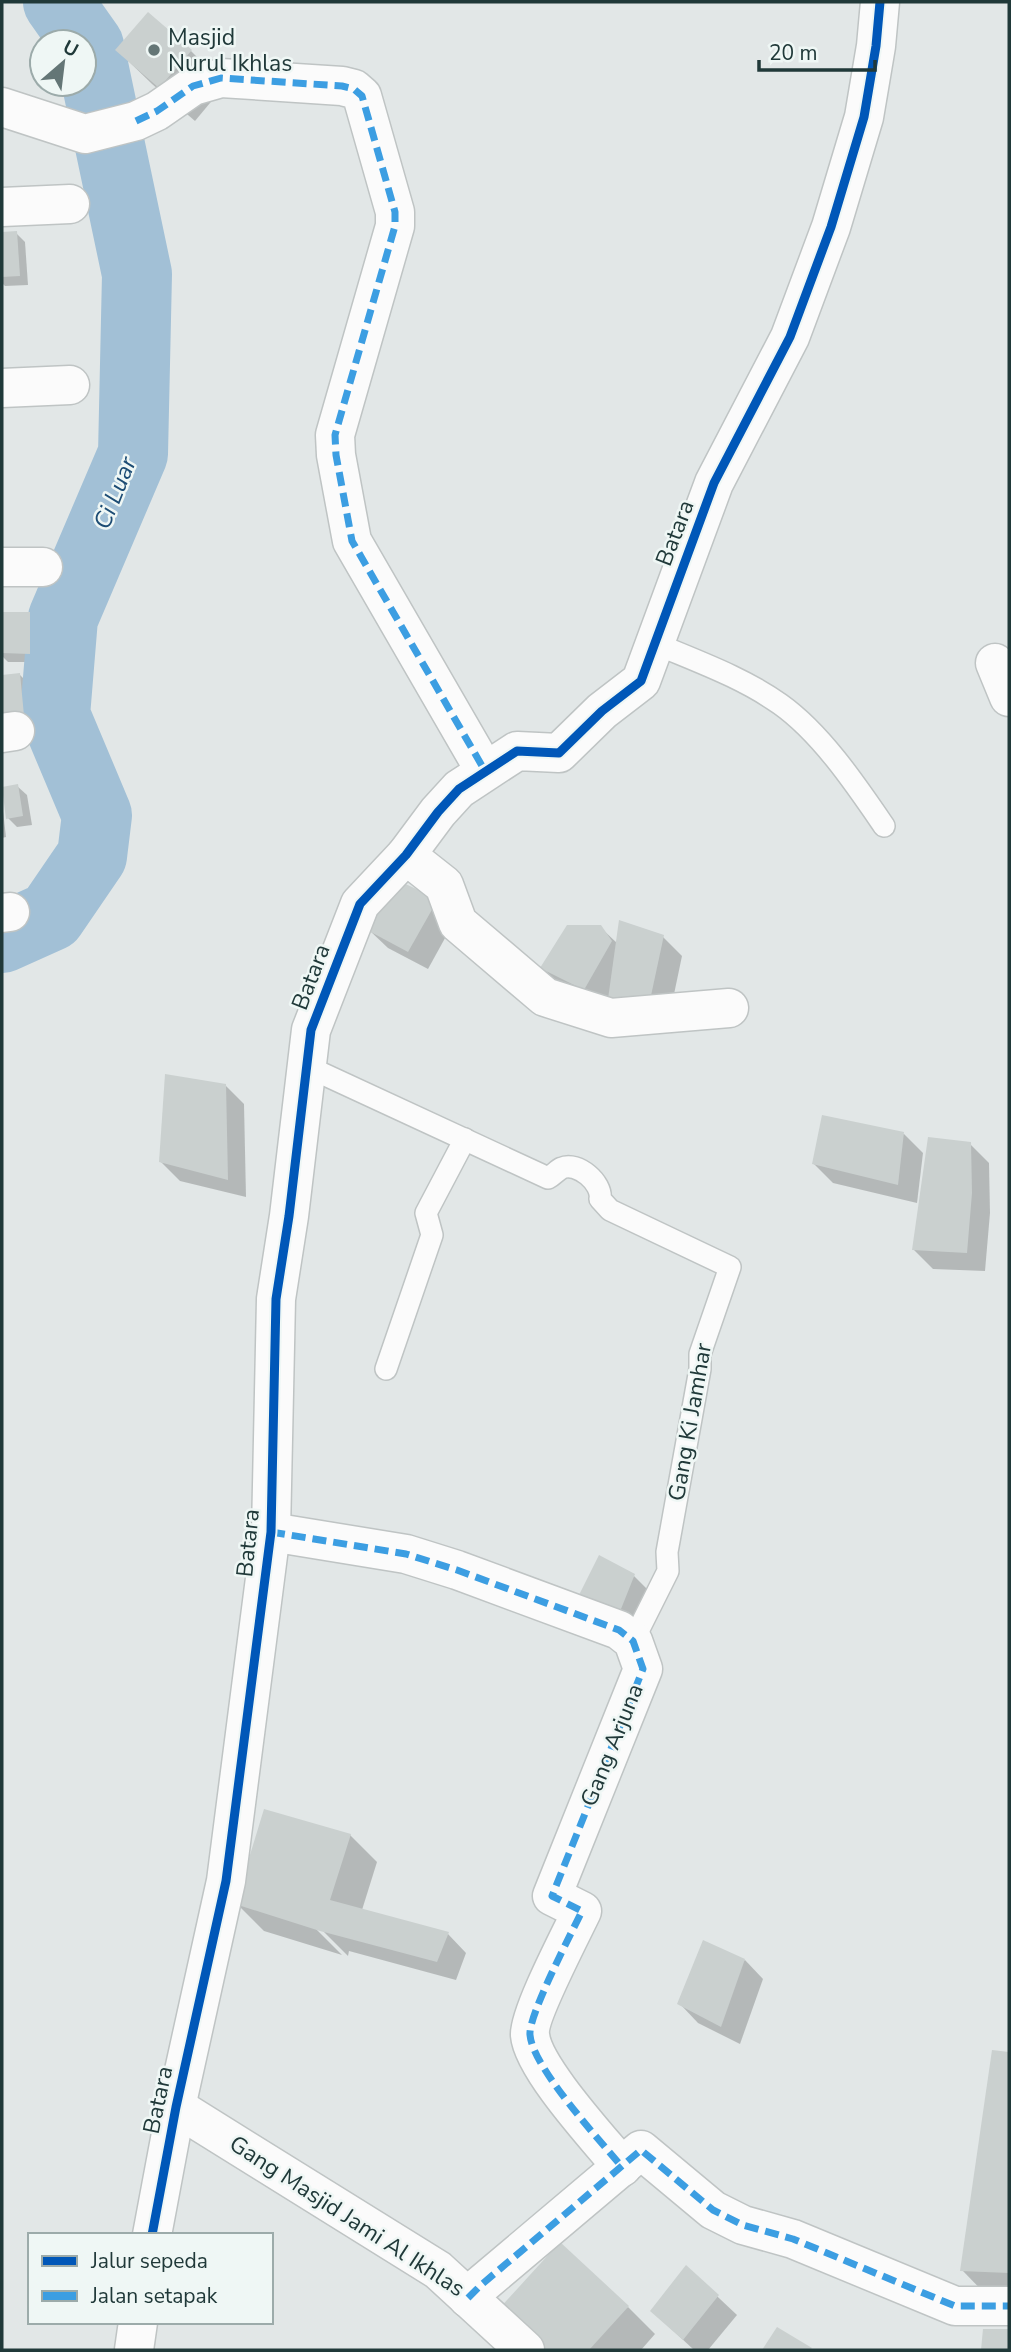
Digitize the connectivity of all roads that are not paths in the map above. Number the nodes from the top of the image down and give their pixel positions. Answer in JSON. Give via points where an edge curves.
{"nodes":[{"id":1,"x":880,"y":2,"type":"edge"},
{"id":2,"x":2,"y":107,"type":"edge"},
{"id":3,"x":70,"y":204,"type":"dead end"},
{"id":4,"x":2,"y":207,"type":"edge"},
{"id":5,"x":69,"y":385,"type":"dead end"},
{"id":6,"x":2,"y":388,"type":"edge"},
{"id":7,"x":2,"y":567,"type":"edge"},
{"id":8,"x":43,"y":567,"type":"dead end"},
{"id":9,"x":654,"y":643,"type":"junction"},
{"id":10,"x":485,"y":771,"type":"junction"},
{"id":11,"x":884,"y":826,"type":"dead end"},
{"id":12,"x":406,"y":855,"type":"junction"},
{"id":13,"x":729,"y":1008,"type":"dead end"},
{"id":14,"x":306,"y":1066,"type":"junction"},
{"id":15,"x":465,"y":1139,"type":"junction"},
{"id":16,"x":386,"y":1369,"type":"dead end"},
{"id":17,"x":271,"y":1532,"type":"junction"},
{"id":18,"x":633,"y":1641,"type":"junction"},
{"id":19,"x":176,"y":2107,"type":"junction"},
{"id":20,"x":631,"y":2159,"type":"junction"},
{"id":21,"x":152,"y":2233,"type":"edge"},
{"id":22,"x":468,"y":2298,"type":"junction"},
{"id":23,"x":1009,"y":2306,"type":"edge"},
{"id":24,"x":138,"y":2324,"type":"edge"},
{"id":25,"x":134,"y":2350,"type":"edge"},
{"id":26,"x":525,"y":2350,"type":"edge"}],
"edges":[{"from":1,"to":9,"type":"street","name":"Batara","via":[[864,117],[831,227],[790,337],[714,483]]},
{"from":2,"to":10,"type":"street","via":[[85,134],[136,121],[193,86],[221,78],[342,86],[362,96],[395,226],[335,435],[335,455],[352,541]]},
{"from":3,"to":4,"type":"street"},
{"from":5,"to":6,"type":"street"},
{"from":7,"to":8,"type":"street"},
{"from":9,"to":10,"type":"street","name":"Batara","via":[[641,681],[559,752],[517,751]]},
{"from":9,"to":11,"type":"lane","via":[[740,680],[781,704],[849,775]]},
{"from":10,"to":12,"type":"street","name":"Batara","via":[[438,811]]},
{"from":12,"to":13,"type":"street","via":[[444,885],[458,923],[545,997],[611,1018]]},
{"from":12,"to":14,"type":"street","name":"Batara","via":[[360,904],[311,1030]]},
{"from":14,"to":15,"type":"lane","name":"Gang Ki Jamhar"},
{"from":14,"to":17,"type":"street","name":"Batara","via":[[276,1299]]},
{"from":15,"to":16,"type":"lane","via":[[426,1213],[432,1235]]},
{"from":15,"to":18,"type":"lane","name":"Gang Ki Jamhar","via":[[548,1178],[563,1167],[573,1168],[598,1184],[600,1199],[610,1210],[730,1267],[699,1354],[667,1552],[668,1571]]},
{"from":17,"to":18,"type":"street","via":[[406,1554],[619,1630]]},
{"from":17,"to":19,"type":"street","name":"Batara","via":[[226,1881]]},
{"from":18,"to":20,"type":"street","name":"Gang Arjuna","via":[[643,1669],[552,1896],[582,1911],[533,2014],[530,2035],[541,2065]]},
{"from":19,"to":21,"type":"street","name":"Batara"},
{"from":19,"to":22,"type":"street","name":"Gang Masjid Jami Al Ikhlas","via":[[438,2270]]},
{"from":20,"to":22,"type":"street","name":"Gang Masjid Jami Al Ikhlas"},
{"from":20,"to":23,"type":"street","via":[[743,2225],[793,2239],[955,2306]]},
{"from":22,"to":26,"type":"street"},
{"from":24,"to":25,"type":"street"}]}
